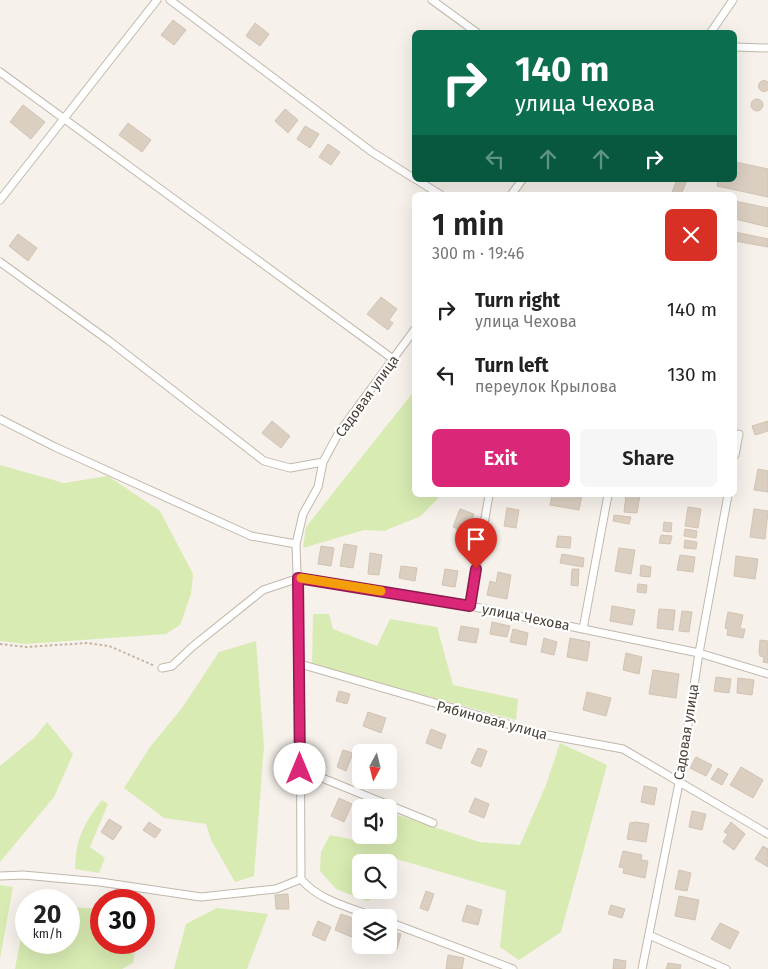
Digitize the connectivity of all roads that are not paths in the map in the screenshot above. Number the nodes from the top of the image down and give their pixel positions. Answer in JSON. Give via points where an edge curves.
{"nodes":[{"id":1,"x":157,"y":0,"type":"edge"},
{"id":2,"x":170,"y":0,"type":"edge"},
{"id":3,"x":432,"y":0,"type":"edge"},
{"id":4,"x":733,"y":0,"type":"edge"},
{"id":5,"x":473,"y":30,"type":"edge"},
{"id":6,"x":712,"y":30,"type":"edge"},
{"id":7,"x":737,"y":47,"type":"edge"},
{"id":8,"x":768,"y":48,"type":"edge"},
{"id":9,"x":0,"y":72,"type":"edge"},
{"id":10,"x":62,"y":119,"type":"junction"},
{"id":11,"x":412,"y":177,"type":"edge"},
{"id":12,"x":421,"y":182,"type":"edge"},
{"id":13,"x":436,"y":192,"type":"edge"},
{"id":14,"x":0,"y":200,"type":"edge"},
{"id":15,"x":0,"y":262,"type":"edge"},
{"id":16,"x":412,"y":333,"type":"edge"},
{"id":17,"x":393,"y":360,"type":"junction"},
{"id":18,"x":0,"y":419,"type":"edge"},
{"id":19,"x":739,"y":434,"type":"dead end"},
{"id":20,"x":737,"y":444,"type":"edge"},
{"id":21,"x":324,"y":462,"type":"junction"},
{"id":22,"x":489,"y":497,"type":"edge"},
{"id":23,"x":608,"y":497,"type":"edge"},
{"id":24,"x":728,"y":497,"type":"edge"},
{"id":25,"x":296,"y":544,"type":"junction"},
{"id":26,"x":298,"y":578,"type":"junction"},
{"id":27,"x":470,"y":606,"type":"junction"},
{"id":28,"x":583,"y":629,"type":"junction"},
{"id":29,"x":699,"y":653,"type":"junction"},
{"id":30,"x":300,"y":664,"type":"junction"},
{"id":31,"x":162,"y":668,"type":"road end"},
{"id":32,"x":768,"y":674,"type":"edge"},
{"id":33,"x":300,"y":769,"type":"junction"},
{"id":34,"x":679,"y":783,"type":"junction"},
{"id":35,"x":433,"y":823,"type":"dead end"},
{"id":36,"x":768,"y":834,"type":"edge"},
{"id":37,"x":0,"y":876,"type":"edge"},
{"id":38,"x":301,"y":879,"type":"junction"},
{"id":39,"x":355,"y":909,"type":"edge"},
{"id":40,"x":397,"y":925,"type":"edge"},
{"id":41,"x":649,"y":935,"type":"junction"},
{"id":42,"x":513,"y":969,"type":"edge"},
{"id":43,"x":642,"y":969,"type":"edge"},
{"id":44,"x":726,"y":969,"type":"edge"}],
"edges":[{"from":1,"to":10,"type":"street"},
{"from":2,"to":11,"type":"street","via":[[372,152]]},
{"from":3,"to":5,"type":"street"},
{"from":4,"to":6,"type":"street"},
{"from":7,"to":8,"type":"street"},
{"from":9,"to":10,"type":"street"},
{"from":10,"to":14,"type":"street"},
{"from":10,"to":17,"type":"street"},
{"from":12,"to":13,"type":"street"},
{"from":15,"to":21,"type":"street","via":[[108,340],[264,461],[290,468]]},
{"from":16,"to":17,"type":"street","name":"Садовая улица"},
{"from":17,"to":21,"type":"street","name":"Садовая улица","via":[[338,434]]},
{"from":18,"to":25,"type":"street","via":[[251,536]]},
{"from":19,"to":20,"type":"street"},
{"from":21,"to":25,"type":"street","name":"Садовая улица","via":[[318,487],[303,514]]},
{"from":22,"to":27,"type":"street"},
{"from":23,"to":28,"type":"street"},
{"from":24,"to":29,"type":"street","name":"Садовая улица"},
{"from":25,"to":26,"type":"street","name":"Садовая улица"},
{"from":26,"to":27,"type":"street","name":"улица Чехова"},
{"from":26,"to":30,"type":"street","name":"Садовая улица"},
{"from":26,"to":31,"type":"street","name":"улица Чехова","via":[[263,590],[172,666]]},
{"from":27,"to":28,"type":"street","name":"улица Чехова"},
{"from":28,"to":29,"type":"street","name":"улица Чехова"},
{"from":29,"to":32,"type":"street","name":"улица Чехова"},
{"from":29,"to":34,"type":"street","name":"Садовая улица"},
{"from":30,"to":33,"type":"street","name":"Садовая улица"},
{"from":30,"to":34,"type":"street","name":"Рябиновая улица","via":[[542,734],[623,749]]},
{"from":33,"to":35,"type":"street"},
{"from":33,"to":38,"type":"street","name":"Садовая улица"},
{"from":34,"to":36,"type":"street","name":"Рябиновая улица"},
{"from":34,"to":41,"type":"street","name":"Садовая улица"},
{"from":37,"to":38,"type":"street","via":[[100,882],[200,897],[276,889]]},
{"from":38,"to":39,"type":"street","via":[[321,896]]},
{"from":40,"to":42,"type":"street"},
{"from":41,"to":43,"type":"street","name":"Садовая улица"},
{"from":41,"to":44,"type":"street"}]}
